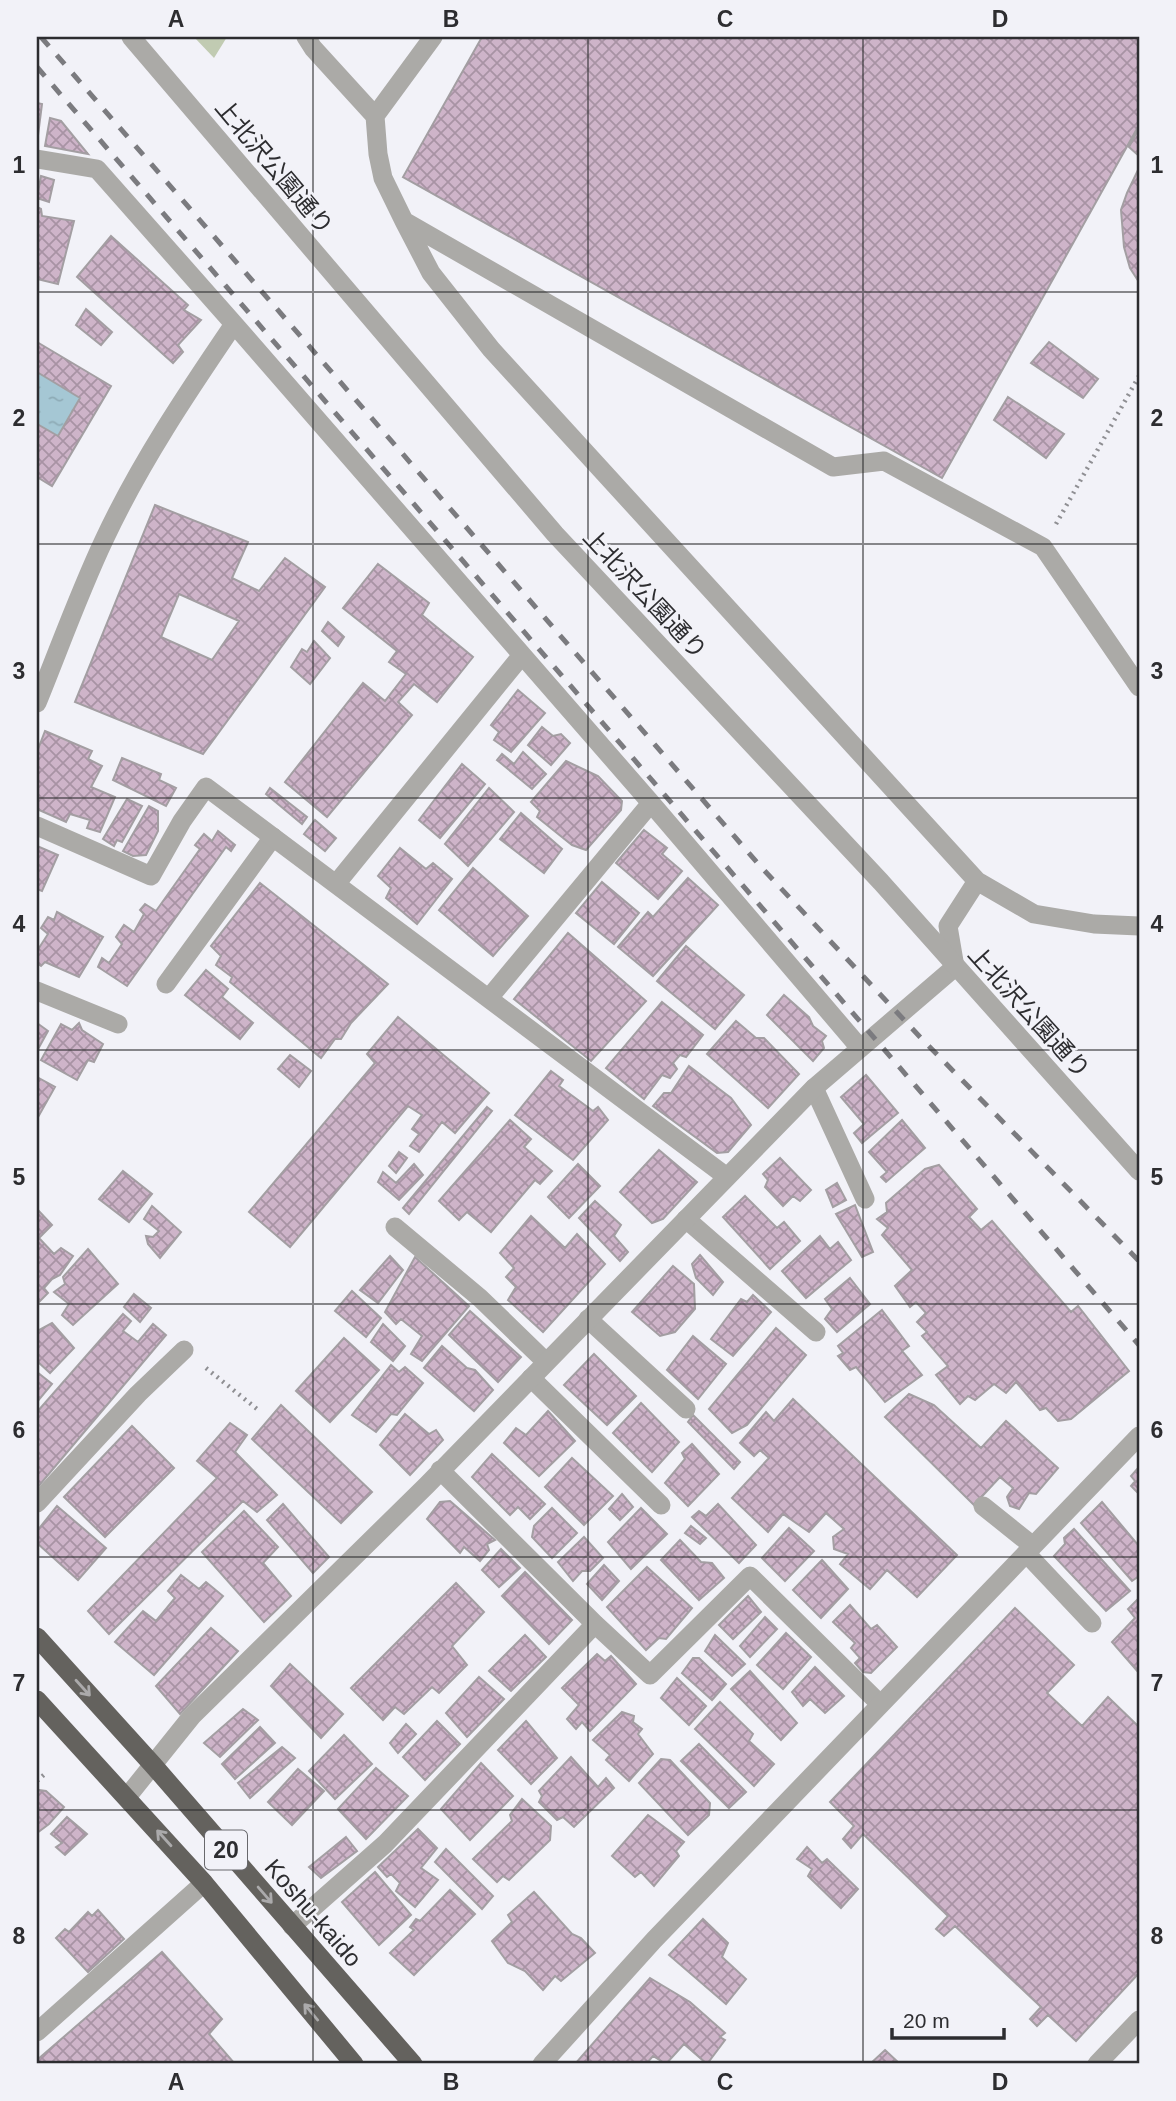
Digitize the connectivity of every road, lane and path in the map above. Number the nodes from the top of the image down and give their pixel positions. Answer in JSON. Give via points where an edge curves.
{"nodes":[{"id":1,"x":131,"y":37,"type":"edge"},
{"id":2,"x":306,"y":37,"type":"edge"},
{"id":3,"x":433,"y":37,"type":"edge"},
{"id":4,"x":375,"y":116,"type":"junction"},
{"id":5,"x":37,"y":159,"type":"edge"},
{"id":6,"x":404,"y":221,"type":"junction"},
{"id":7,"x":234,"y":324,"type":"junction"},
{"id":8,"x":1139,"y":376,"type":"edge"},
{"id":9,"x":1043,"y":547,"type":"junction"},
{"id":10,"x":522,"y":655,"type":"junction"},
{"id":11,"x":1139,"y":687,"type":"edge"},
{"id":12,"x":37,"y":704,"type":"edge"},
{"id":13,"x":651,"y":803,"type":"junction"},
{"id":14,"x":37,"y":826,"type":"edge"},
{"id":15,"x":273,"y":837,"type":"junction"},
{"id":16,"x":977,"y":881,"type":"junction"},
{"id":17,"x":336,"y":884,"type":"junction"},
{"id":18,"x":1139,"y":926,"type":"edge"},
{"id":19,"x":955,"y":967,"type":"junction"},
{"id":20,"x":166,"y":984,"type":"dead end"},
{"id":21,"x":37,"y":991,"type":"edge"},
{"id":22,"x":489,"y":998,"type":"junction"},
{"id":23,"x":118,"y":1024,"type":"dead end"},
{"id":24,"x":860,"y":1048,"type":"junction"},
{"id":25,"x":814,"y":1088,"type":"junction"},
{"id":26,"x":1139,"y":1171,"type":"edge"},
{"id":27,"x":727,"y":1177,"type":"junction"},
{"id":28,"x":865,"y":1199,"type":"dead end"},
{"id":29,"x":686,"y":1219,"type":"junction"},
{"id":30,"x":395,"y":1227,"type":"dead end"},
{"id":31,"x":588,"y":1319,"type":"junction"},
{"id":32,"x":816,"y":1332,"type":"dead end"},
{"id":33,"x":184,"y":1350,"type":"joint"},
{"id":34,"x":546,"y":1362,"type":"junction"},
{"id":35,"x":531,"y":1378,"type":"junction"},
{"id":36,"x":257,"y":1409,"type":"dead end"},
{"id":37,"x":686,"y":1409,"type":"dead end"},
{"id":38,"x":1139,"y":1436,"type":"edge"},
{"id":39,"x":440,"y":1470,"type":"junction"},
{"id":40,"x":37,"y":1503,"type":"edge"},
{"id":41,"x":661,"y":1505,"type":"dead end"},
{"id":42,"x":983,"y":1506,"type":"dead end"},
{"id":43,"x":1030,"y":1549,"type":"junction"},
{"id":44,"x":1092,"y":1623,"type":"dead end"},
{"id":45,"x":595,"y":1624,"type":"junction"},
{"id":46,"x":37,"y":1637,"type":"edge"},
{"id":47,"x":37,"y":1700,"type":"edge"},
{"id":48,"x":880,"y":1704,"type":"junction"},
{"id":49,"x":153,"y":1765,"type":"junction"},
{"id":50,"x":47,"y":1772,"type":"dead end"},
{"id":51,"x":37,"y":1782,"type":"edge"},
{"id":52,"x":127,"y":1797,"type":"junction"},
{"id":53,"x":204,"y":1883,"type":"junction"},
{"id":54,"x":292,"y":1926,"type":"junction"},
{"id":55,"x":1139,"y":2020,"type":"edge"},
{"id":56,"x":37,"y":2032,"type":"edge"},
{"id":57,"x":354,"y":2064,"type":"edge"},
{"id":58,"x":413,"y":2064,"type":"edge"},
{"id":59,"x":542,"y":2064,"type":"edge"},
{"id":60,"x":1097,"y":2064,"type":"edge"}],
"edges":[{"from":1,"to":19,"type":"street","name":"上北沢公園通り","via":[[555,534]]},
{"from":2,"to":4,"type":"street"},
{"from":3,"to":4,"type":"street"},
{"from":4,"to":6,"type":"street","via":[[383,178]]},
{"from":5,"to":7,"type":"street","via":[[97,169]]},
{"from":6,"to":9,"type":"street","via":[[833,467],[884,461]]},
{"from":6,"to":16,"type":"street","via":[[431,273],[491,349]]},
{"from":7,"to":10,"type":"street"},
{"from":7,"to":12,"type":"street","via":[[167,426],[103,541]]},
{"from":8,"to":9,"type":"path"},
{"from":9,"to":11,"type":"street"},
{"from":10,"to":13,"type":"street"},
{"from":10,"to":17,"type":"street"},
{"from":13,"to":22,"type":"street"},
{"from":13,"to":24,"type":"street"},
{"from":14,"to":15,"type":"street","via":[[151,876],[206,787]]},
{"from":15,"to":17,"type":"street"},
{"from":15,"to":20,"type":"street"},
{"from":16,"to":18,"type":"street","via":[[1034,914]]},
{"from":16,"to":19,"type":"street","via":[[948,926]]},
{"from":17,"to":22,"type":"street"},
{"from":19,"to":24,"type":"street"},
{"from":19,"to":26,"type":"street","name":"上北沢公園通り"},
{"from":21,"to":23,"type":"street"},
{"from":22,"to":27,"type":"street"},
{"from":24,"to":25,"type":"street"},
{"from":25,"to":27,"type":"street"},
{"from":25,"to":28,"type":"street"},
{"from":27,"to":29,"type":"street"},
{"from":29,"to":31,"type":"street"},
{"from":29,"to":32,"type":"street"},
{"from":30,"to":34,"type":"street","via":[[480,1298]]},
{"from":31,"to":34,"type":"street"},
{"from":31,"to":37,"type":"street"},
{"from":33,"to":36,"type":"path"},
{"from":33,"to":40,"type":"street"},
{"from":34,"to":35,"type":"street"},
{"from":35,"to":39,"type":"street"},
{"from":35,"to":41,"type":"street"},
{"from":38,"to":43,"type":"street"},
{"from":39,"to":45,"type":"street"},
{"from":39,"to":49,"type":"street","via":[[192,1716]]},
{"from":42,"to":43,"type":"street"},
{"from":43,"to":44,"type":"street"},
{"from":43,"to":48,"type":"street"},
{"from":45,"to":48,"type":"street","via":[[650,1675],[750,1576]]},
{"from":45,"to":54,"type":"street","via":[[385,1844]]},
{"from":46,"to":49,"type":"highway","name":"Koshu-kaido","number":"20","one_way":true},
{"from":47,"to":52,"type":"highway","number":"20"},
{"from":48,"to":59,"type":"street"},
{"from":49,"to":52,"type":"street"},
{"from":49,"to":54,"type":"highway","name":"Koshu-kaido","number":"20","one_way":true},
{"from":50,"to":51,"type":"path"},
{"from":53,"to":52,"type":"highway","number":"20","one_way":true},
{"from":53,"to":56,"type":"street"},
{"from":57,"to":53,"type":"highway","number":"20","one_way":true},
{"from":54,"to":58,"type":"highway","name":"Koshu-kaido","number":"20"},
{"from":55,"to":60,"type":"street"}]}
